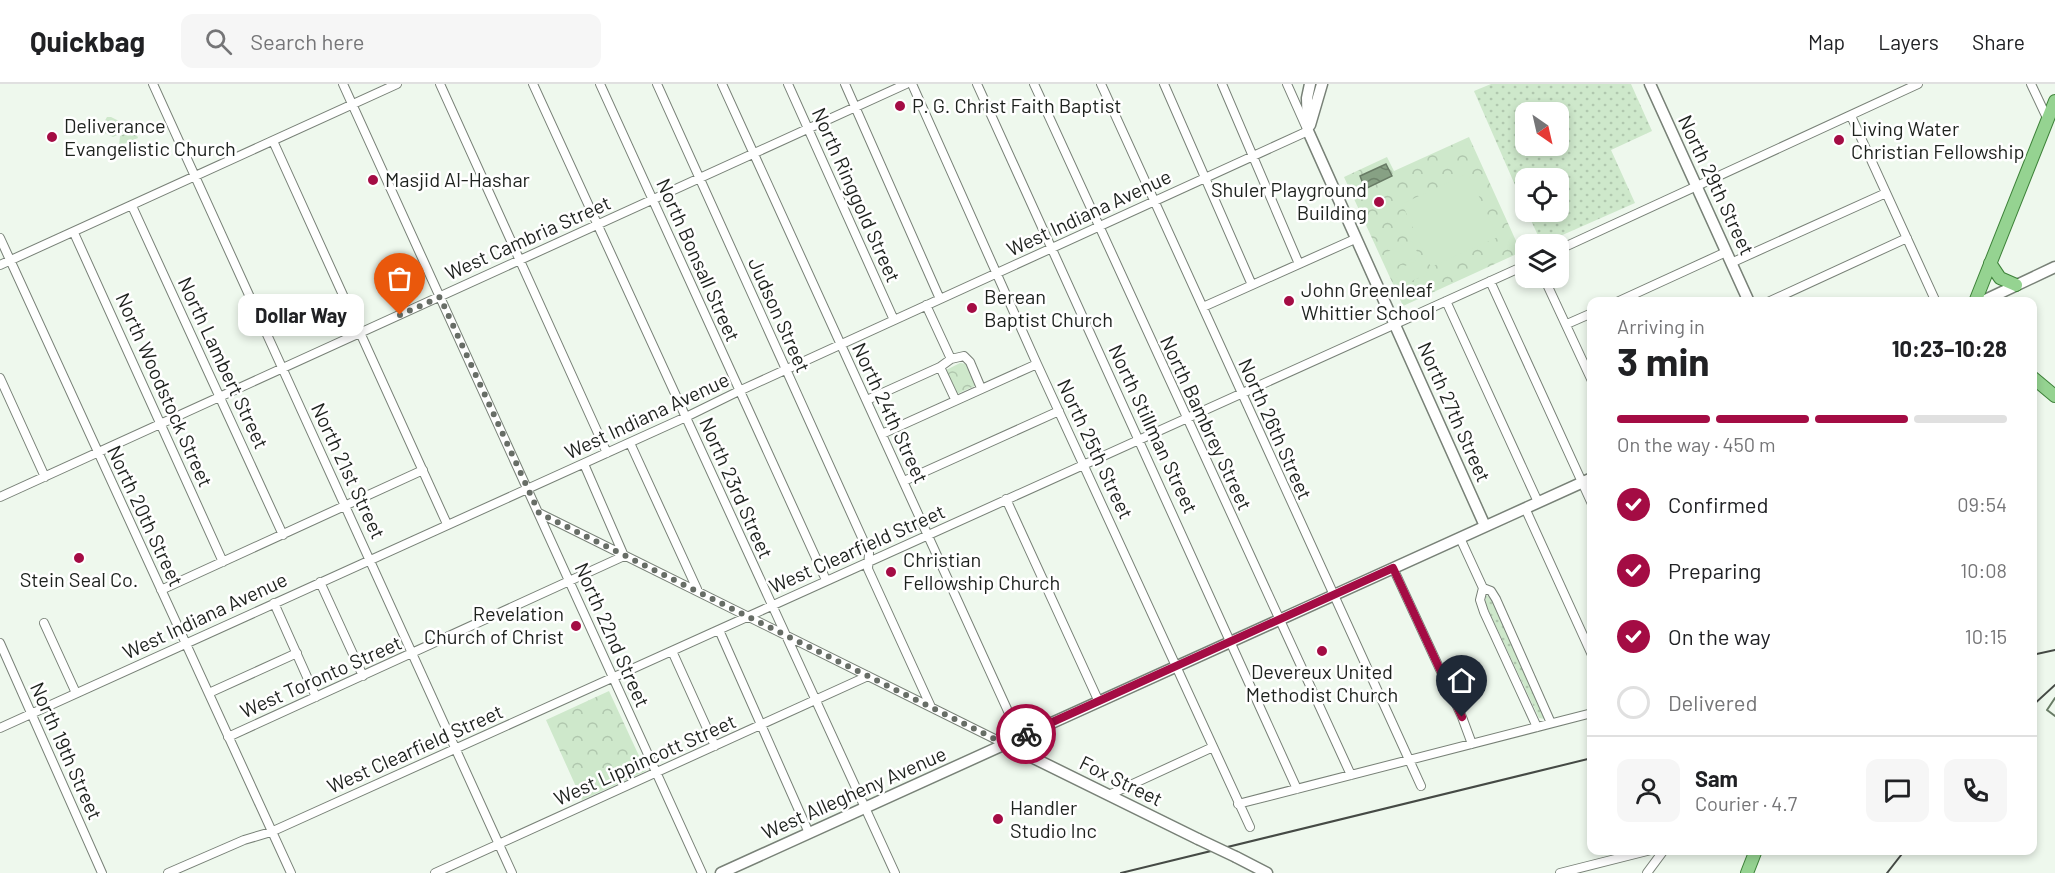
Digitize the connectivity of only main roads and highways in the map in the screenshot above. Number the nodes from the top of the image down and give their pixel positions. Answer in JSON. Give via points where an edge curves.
{"nodes":[{"id":1,"x":2055,"y":102,"type":"edge"},
{"id":2,"x":1990,"y":263,"type":"junction"},
{"id":3,"x":2016,"y":285,"type":"road end"},
{"id":4,"x":1977,"y":297,"type":"edge"},
{"id":5,"x":2037,"y":381,"type":"edge"},
{"id":6,"x":2055,"y":396,"type":"edge"},
{"id":7,"x":1754,"y":855,"type":"edge"},
{"id":8,"x":1747,"y":873,"type":"edge"}],
"edges":[{"from":1,"to":2,"type":"main road"},
{"from":2,"to":3,"type":"main road","via":[[2000,278]]},
{"from":2,"to":4,"type":"main road"},
{"from":5,"to":6,"type":"main road"},
{"from":7,"to":8,"type":"main road"}]}
